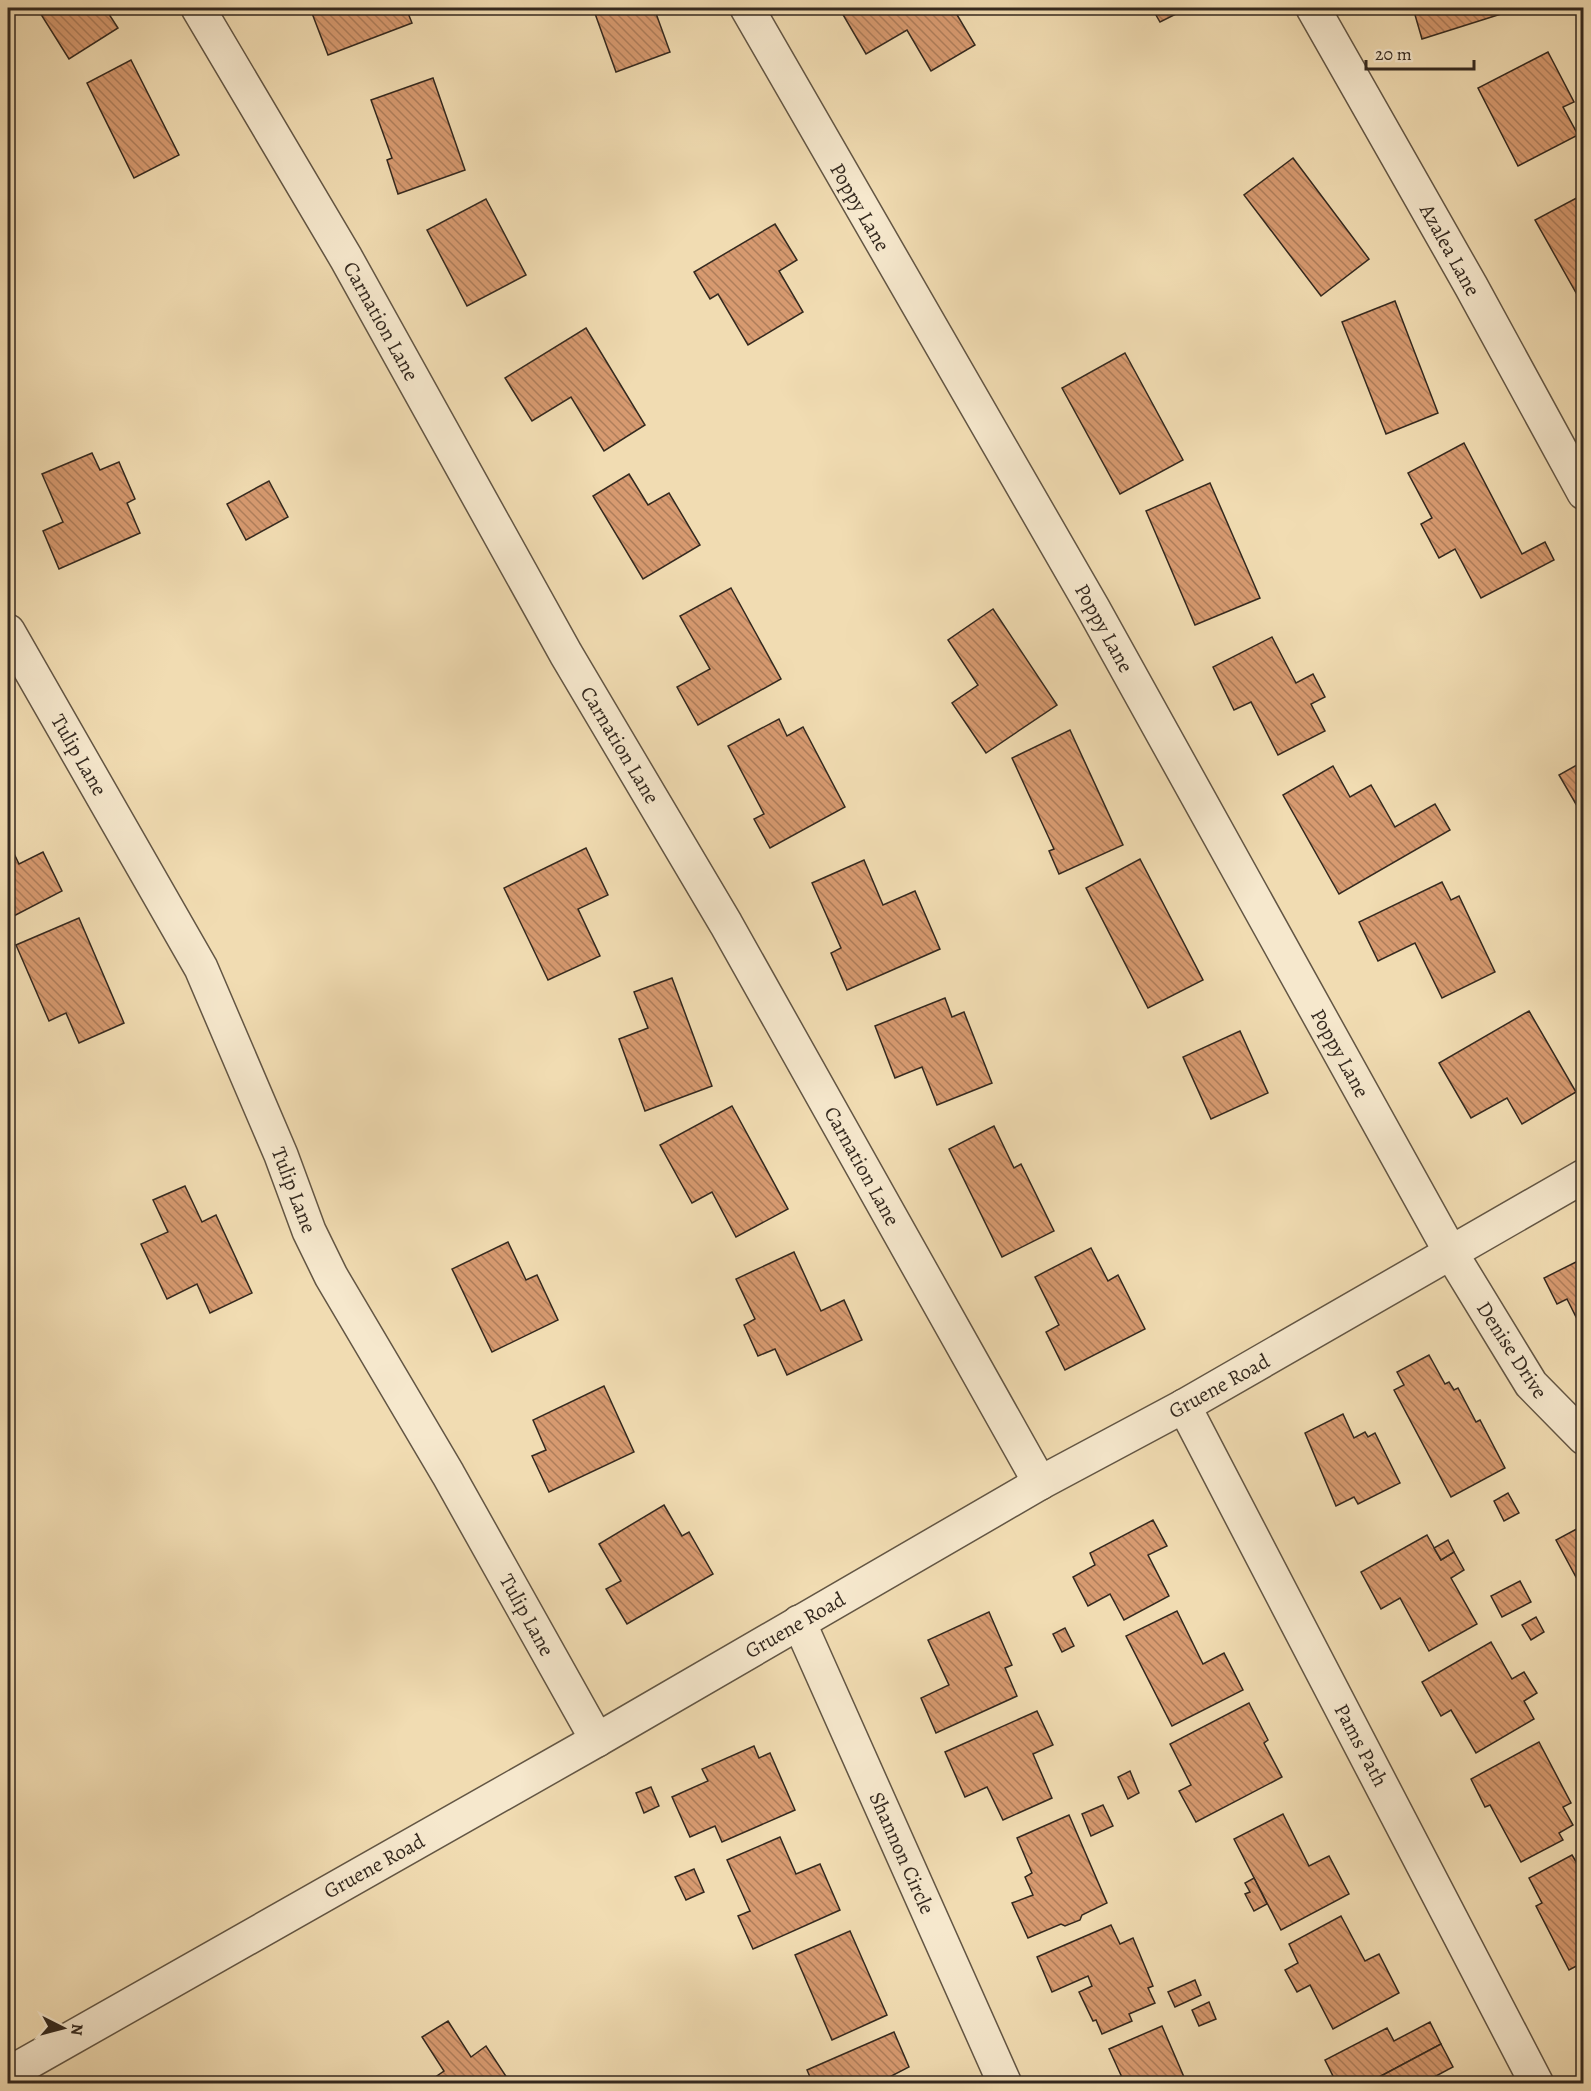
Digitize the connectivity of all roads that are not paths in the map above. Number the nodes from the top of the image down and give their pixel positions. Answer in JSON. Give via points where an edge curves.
{"nodes":[{"id":1,"x":198,"y":8,"type":"edge"},
{"id":2,"x":747,"y":8,"type":"edge"},
{"id":3,"x":1313,"y":8,"type":"edge"},
{"id":4,"x":1584,"y":494,"type":"edge"},
{"id":5,"x":8,"y":631,"type":"edge"},
{"id":6,"x":1584,"y":1176,"type":"edge"},
{"id":7,"x":1451,"y":1253,"type":"junction"},
{"id":8,"x":1184,"y":1407,"type":"junction"},
{"id":9,"x":1584,"y":1438,"type":"edge"},
{"id":10,"x":1040,"y":1483,"type":"junction"},
{"id":11,"x":799,"y":1622,"type":"junction"},
{"id":12,"x":597,"y":1740,"type":"junction"},
{"id":13,"x":8,"y":2074,"type":"edge"},
{"id":14,"x":1005,"y":2084,"type":"edge"},
{"id":15,"x":1537,"y":2084,"type":"edge"}],
"edges":[{"from":1,"to":10,"type":"street","name":"Carnation Lane","via":[[346,258],[566,654],[726,924]]},
{"from":2,"to":7,"type":"street","name":"Poppy Lane","via":[[1093,608]]},
{"from":3,"to":4,"type":"street","name":"Azalea Lane"},
{"from":5,"to":12,"type":"street","name":"Tulip Lane","via":[[201,968],[331,1276],[448,1474]]},
{"from":6,"to":7,"type":"street","name":"Gruene Road"},
{"from":7,"to":8,"type":"street","name":"Gruene Road"},
{"from":7,"to":9,"type":"street","name":"Denise Drive","via":[[1531,1384]]},
{"from":8,"to":10,"type":"street","name":"Gruene Road"},
{"from":8,"to":15,"type":"street","name":"Pams Path"},
{"from":10,"to":11,"type":"street","name":"Gruene Road"},
{"from":11,"to":12,"type":"street","name":"Gruene Road"},
{"from":11,"to":14,"type":"street","name":"Shannon Circle"},
{"from":12,"to":13,"type":"street","name":"Gruene Road"}]}
